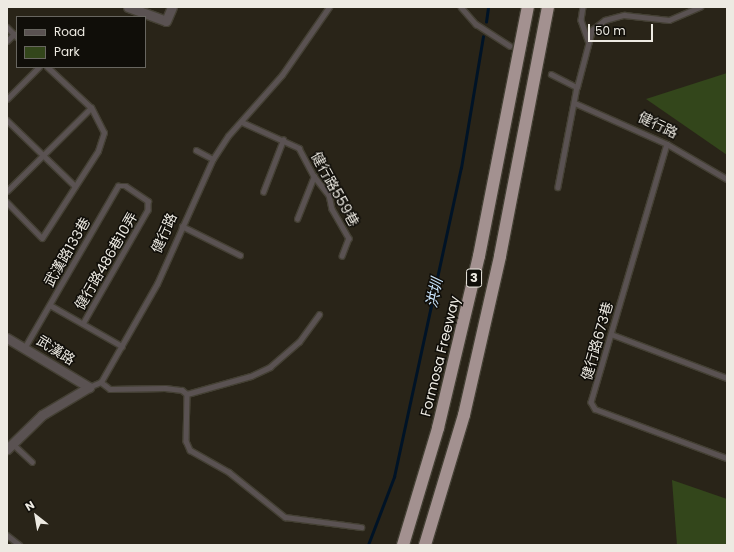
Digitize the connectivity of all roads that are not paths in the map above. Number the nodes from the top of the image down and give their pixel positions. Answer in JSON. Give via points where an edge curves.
{"nodes":[{"id":1,"x":128,"y":7,"type":"edge"},
{"id":2,"x":172,"y":7,"type":"edge"},
{"id":3,"x":329,"y":7,"type":"edge"},
{"id":4,"x":460,"y":7,"type":"edge"},
{"id":5,"x":528,"y":7,"type":"edge"},
{"id":6,"x":548,"y":7,"type":"edge"},
{"id":7,"x":583,"y":7,"type":"edge"},
{"id":8,"x":700,"y":7,"type":"edge"},
{"id":9,"x":7,"y":27,"type":"edge"},
{"id":10,"x":15,"y":36,"type":"edge"},
{"id":11,"x":588,"y":40,"type":"junction"},
{"id":12,"x":7,"y":41,"type":"edge"},
{"id":13,"x":510,"y":46,"type":"dead end"},
{"id":14,"x":38,"y":68,"type":"edge"},
{"id":15,"x":48,"y":68,"type":"edge"},
{"id":16,"x":551,"y":74,"type":"dead end"},
{"id":17,"x":577,"y":88,"type":"junction"},
{"id":18,"x":7,"y":99,"type":"edge"},
{"id":19,"x":575,"y":103,"type":"junction"},
{"id":20,"x":91,"y":108,"type":"junction"},
{"id":21,"x":7,"y":120,"type":"edge"},
{"id":22,"x":242,"y":122,"type":"junction"},
{"id":23,"x":283,"y":140,"type":"junction"},
{"id":24,"x":667,"y":144,"type":"junction"},
{"id":25,"x":196,"y":150,"type":"dead end"},
{"id":26,"x":43,"y":155,"type":"junction"},
{"id":27,"x":213,"y":159,"type":"junction"},
{"id":28,"x":314,"y":176,"type":"junction"},
{"id":29,"x":727,"y":178,"type":"edge"},
{"id":30,"x":75,"y":186,"type":"junction"},
{"id":31,"x":558,"y":187,"type":"dead end"},
{"id":32,"x":7,"y":191,"type":"edge"},
{"id":33,"x":263,"y":192,"type":"dead end"},
{"id":34,"x":137,"y":194,"type":"joint"},
{"id":35,"x":7,"y":202,"type":"edge"},
{"id":36,"x":297,"y":219,"type":"dead end"},
{"id":37,"x":182,"y":226,"type":"junction"},
{"id":38,"x":240,"y":255,"type":"dead end"},
{"id":39,"x":342,"y":256,"type":"dead end"},
{"id":40,"x":50,"y":305,"type":"junction"},
{"id":41,"x":319,"y":314,"type":"dead end"},
{"id":42,"x":84,"y":322,"type":"junction"},
{"id":43,"x":611,"y":334,"type":"junction"},
{"id":44,"x":7,"y":338,"type":"edge"},
{"id":45,"x":122,"y":346,"type":"junction"},
{"id":46,"x":25,"y":347,"type":"junction"},
{"id":47,"x":727,"y":378,"type":"edge"},
{"id":48,"x":101,"y":382,"type":"junction"},
{"id":49,"x":89,"y":387,"type":"junction"},
{"id":50,"x":187,"y":394,"type":"junction"},
{"id":51,"x":10,"y":447,"type":"edge"},
{"id":52,"x":727,"y":458,"type":"edge"},
{"id":53,"x":32,"y":462,"type":"dead end"},
{"id":54,"x":361,"y":527,"type":"dead end"},
{"id":55,"x":7,"y":535,"type":"edge"},
{"id":56,"x":20,"y":545,"type":"edge"},
{"id":57,"x":403,"y":545,"type":"edge"},
{"id":58,"x":425,"y":545,"type":"edge"}],
"edges":[{"from":1,"to":2,"type":"street","via":[[166,21]]},
{"from":3,"to":22,"type":"lane","name":"健行路","via":[[282,75]]},
{"from":4,"to":13,"type":"lane","via":[[476,24]]},
{"from":5,"to":57,"type":"highway","name":"Formosa Freeway","number":"3","via":[[480,256],[438,428]]},
{"from":6,"to":58,"type":"highway","number":"3","via":[[500,256],[464,415]]},
{"from":7,"to":11,"type":"lane","via":[[580,20]]},
{"from":8,"to":11,"type":"lane","via":[[669,20],[624,15],[611,18],[592,30]]},
{"from":9,"to":10,"type":"lane"},
{"from":10,"to":12,"type":"lane"},
{"from":11,"to":17,"type":"lane"},
{"from":14,"to":18,"type":"lane"},
{"from":15,"to":20,"type":"lane"},
{"from":16,"to":17,"type":"lane"},
{"from":17,"to":19,"type":"lane"},
{"from":19,"to":24,"type":"lane","name":"健行路"},
{"from":19,"to":31,"type":"lane"},
{"from":20,"to":26,"type":"lane"},
{"from":20,"to":30,"type":"lane","via":[[104,133],[98,151]]},
{"from":21,"to":26,"type":"lane"},
{"from":22,"to":23,"type":"lane","name":"健行路559巷"},
{"from":22,"to":27,"type":"lane","name":"健行路","via":[[228,136]]},
{"from":23,"to":28,"type":"lane","name":"健行路559巷","via":[[299,148]]},
{"from":23,"to":33,"type":"lane"},
{"from":24,"to":29,"type":"lane","name":"健行路"},
{"from":24,"to":43,"type":"lane","name":"健行路673巷"},
{"from":25,"to":27,"type":"lane"},
{"from":26,"to":30,"type":"lane"},
{"from":26,"to":32,"type":"lane"},
{"from":27,"to":37,"type":"lane","name":"健行路"},
{"from":28,"to":36,"type":"lane"},
{"from":28,"to":39,"type":"lane","name":"健行路559巷","via":[[329,195],[332,209],[349,238]]},
{"from":30,"to":35,"type":"lane","via":[[42,238]]},
{"from":34,"to":40,"type":"lane","name":"武漢路133巷","via":[[126,186],[118,186]]},
{"from":34,"to":42,"type":"lane","name":"健行路486巷10弄","via":[[148,201],[148,210]]},
{"from":37,"to":38,"type":"lane"},
{"from":37,"to":45,"type":"lane","name":"健行路","via":[[157,284]]},
{"from":40,"to":42,"type":"lane"},
{"from":40,"to":46,"type":"lane","name":"武漢路133巷"},
{"from":41,"to":50,"type":"lane","via":[[299,342],[270,367],[251,376]]},
{"from":42,"to":45,"type":"lane"},
{"from":43,"to":47,"type":"lane"},
{"from":43,"to":52,"type":"lane","name":"健行路673巷","via":[[591,402],[595,408]]},
{"from":44,"to":46,"type":"street","name":"武漢路"},
{"from":45,"to":48,"type":"lane","name":"健行路"},
{"from":46,"to":49,"type":"street","name":"武漢路"},
{"from":48,"to":49,"type":"lane"},
{"from":48,"to":50,"type":"lane","via":[[110,388],[165,388],[182,390]]},
{"from":49,"to":51,"type":"street","via":[[42,415]]},
{"from":50,"to":54,"type":"lane","via":[[186,442],[190,450],[229,472],[285,517]]},
{"from":51,"to":53,"type":"lane"},
{"from":55,"to":56,"type":"lane"}]}
